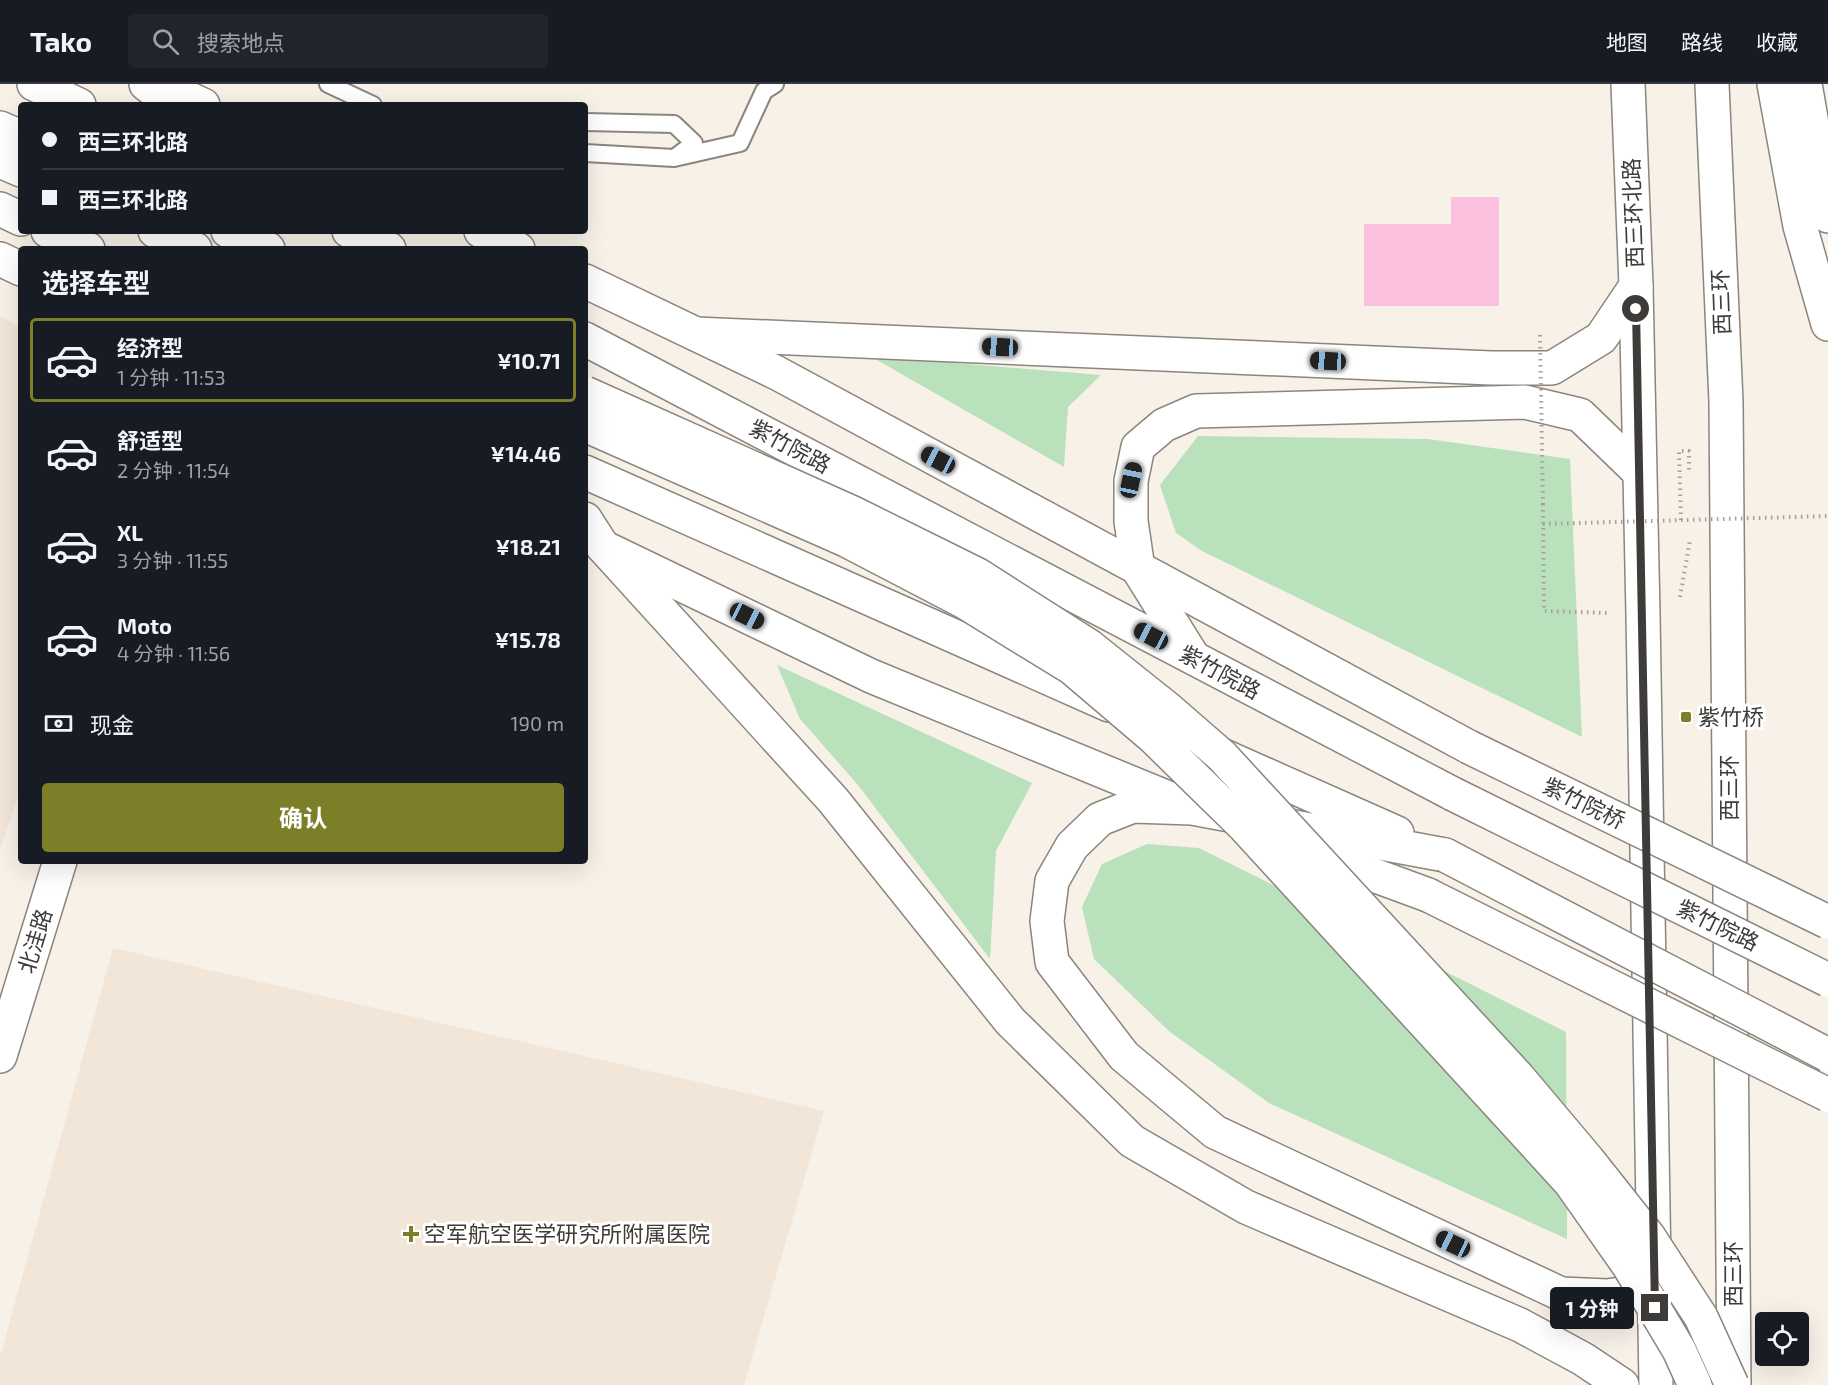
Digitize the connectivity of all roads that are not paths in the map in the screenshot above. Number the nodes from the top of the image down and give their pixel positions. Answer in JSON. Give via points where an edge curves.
{"nodes":[{"id":1,"x":34,"y":84,"type":"edge"},
{"id":2,"x":146,"y":84,"type":"edge"},
{"id":3,"x":157,"y":84,"type":"edge"},
{"id":4,"x":328,"y":84,"type":"edge"},
{"id":5,"x":775,"y":84,"type":"edge"},
{"id":6,"x":1628,"y":84,"type":"edge"},
{"id":7,"x":1712,"y":84,"type":"edge"},
{"id":8,"x":1774,"y":84,"type":"edge"},
{"id":9,"x":1805,"y":84,"type":"edge"},
{"id":10,"x":73,"y":102,"type":"edge"},
{"id":11,"x":169,"y":102,"type":"edge"},
{"id":12,"x":196,"y":102,"type":"edge"},
{"id":13,"x":367,"y":102,"type":"edge"},
{"id":14,"x":588,"y":122,"type":"edge"},
{"id":15,"x":0,"y":128,"type":"edge"},
{"id":16,"x":18,"y":136,"type":"edge"},
{"id":17,"x":588,"y":153,"type":"edge"},
{"id":18,"x":674,"y":158,"type":"junction"},
{"id":19,"x":0,"y":161,"type":"edge"},
{"id":20,"x":18,"y":169,"type":"edge"},
{"id":21,"x":0,"y":209,"type":"edge"},
{"id":22,"x":1828,"y":216,"type":"edge"},
{"id":23,"x":18,"y":218,"type":"edge"},
{"id":24,"x":55,"y":234,"type":"edge"},
{"id":25,"x":162,"y":234,"type":"edge"},
{"id":26,"x":235,"y":234,"type":"edge"},
{"id":27,"x":356,"y":234,"type":"edge"},
{"id":28,"x":487,"y":234,"type":"edge"},
{"id":29,"x":81,"y":246,"type":"edge"},
{"id":30,"x":188,"y":246,"type":"edge"},
{"id":31,"x":261,"y":246,"type":"edge"},
{"id":32,"x":382,"y":246,"type":"edge"},
{"id":33,"x":512,"y":246,"type":"edge"},
{"id":34,"x":0,"y":259,"type":"edge"},
{"id":35,"x":18,"y":268,"type":"edge"},
{"id":36,"x":588,"y":282,"type":"edge"},
{"id":37,"x":1636,"y":286,"type":"junction"},
{"id":38,"x":1828,"y":324,"type":"edge"},
{"id":39,"x":696,"y":334,"type":"junction"},
{"id":40,"x":588,"y":341,"type":"edge"},
{"id":41,"x":588,"y":394,"type":"edge"},
{"id":42,"x":588,"y":426,"type":"edge"},
{"id":43,"x":1639,"y":472,"type":"junction"},
{"id":44,"x":588,"y":473,"type":"edge"},
{"id":45,"x":588,"y":527,"type":"edge"},
{"id":46,"x":594,"y":543,"type":"edge"},
{"id":47,"x":1138,"y":569,"type":"junction"},
{"id":48,"x":1193,"y":658,"type":"junction"},
{"id":49,"x":1192,"y":808,"type":"junction"},
{"id":50,"x":1445,"y":855,"type":"junction"},
{"id":51,"x":59,"y":864,"type":"edge"},
{"id":52,"x":1828,"y":922,"type":"edge"},
{"id":53,"x":1828,"y":980,"type":"edge"},
{"id":54,"x":1828,"y":1054,"type":"edge"},
{"id":55,"x":0,"y":1056,"type":"edge"},
{"id":56,"x":1828,"y":1095,"type":"edge"},
{"id":57,"x":1655,"y":1289,"type":"junction"},
{"id":58,"x":1622,"y":1385,"type":"edge"},
{"id":59,"x":1656,"y":1385,"type":"edge"},
{"id":60,"x":1695,"y":1385,"type":"edge"},
{"id":61,"x":1733,"y":1385,"type":"edge"}],
"edges":[{"from":1,"to":10,"type":"main road"},
{"from":2,"to":11,"type":"main road"},
{"from":3,"to":12,"type":"main road"},
{"from":4,"to":13,"type":"lane"},
{"from":5,"to":18,"type":"lane","via":[[764,91],[740,143]]},
{"from":6,"to":37,"type":"main road","name":"西三环北路"},
{"from":7,"to":61,"type":"main road","name":"西三环","via":[[1726,402]]},
{"from":8,"to":38,"type":"main road","via":[[1800,226]]},
{"from":9,"to":22,"type":"main road"},
{"from":14,"to":18,"type":"lane","via":[[674,124],[694,143]]},
{"from":15,"to":16,"type":"main road"},
{"from":17,"to":18,"type":"lane"},
{"from":19,"to":20,"type":"main road"},
{"from":21,"to":23,"type":"main road"},
{"from":24,"to":29,"type":"main road"},
{"from":25,"to":30,"type":"main road"},
{"from":26,"to":31,"type":"main road"},
{"from":27,"to":32,"type":"main road"},
{"from":28,"to":33,"type":"main road"},
{"from":34,"to":35,"type":"main road"},
{"from":36,"to":39,"type":"main road"},
{"from":37,"to":39,"type":"main road","via":[[1601,338],[1552,368]]},
{"from":37,"to":43,"type":"main road","name":"西三环北路"},
{"from":39,"to":47,"type":"main road","via":[[777,373]]},
{"from":40,"to":48,"type":"main road","name":"紫竹院路"},
{"from":41,"to":61,"type":"main road","bridge":true,"via":[[853,513],[978,575],[1089,646],[1204,740],[1518,1077],[1588,1160],[1648,1237],[1701,1317]]},
{"from":42,"to":60,"type":"main road","bridge":true,"via":[[848,542],[963,601],[1072,668],[1153,737],[1245,827],[1570,1182],[1629,1266]]},
{"from":43,"to":47,"type":"main road","via":[[1580,415],[1525,402],[1196,411],[1164,425],[1138,447],[1131,480],[1131,521]]},
{"from":43,"to":57,"type":"main road","name":"西三环北路"},
{"from":44,"to":50,"type":"main road"},
{"from":45,"to":46,"type":"main road"},
{"from":46,"to":49,"type":"main road","via":[[871,676]]},
{"from":46,"to":58,"type":"main road","via":[[833,800],[1010,1021],[1132,1141],[1245,1207],[1520,1325]]},
{"from":47,"to":48,"type":"main road"},
{"from":47,"to":52,"type":"main road","name":"紫竹院桥","bridge":true,"via":[[1469,747]]},
{"from":48,"to":53,"type":"main road","name":"紫竹院路","bridge":true,"via":[[1453,794]]},
{"from":49,"to":50,"type":"main road"},
{"from":49,"to":56,"type":"main road","bridge":true,"via":[[1428,895]]},
{"from":49,"to":57,"type":"main road","via":[[1133,806],[1100,819],[1072,846],[1052,881],[1047,921],[1052,962],[1124,1056],[1215,1132],[1561,1294],[1607,1296]]},
{"from":50,"to":54,"type":"main road","bridge":true},
{"from":51,"to":55,"type":"main road","name":"北洼路"},
{"from":57,"to":59,"type":"main road","name":"西三环北路"}]}
